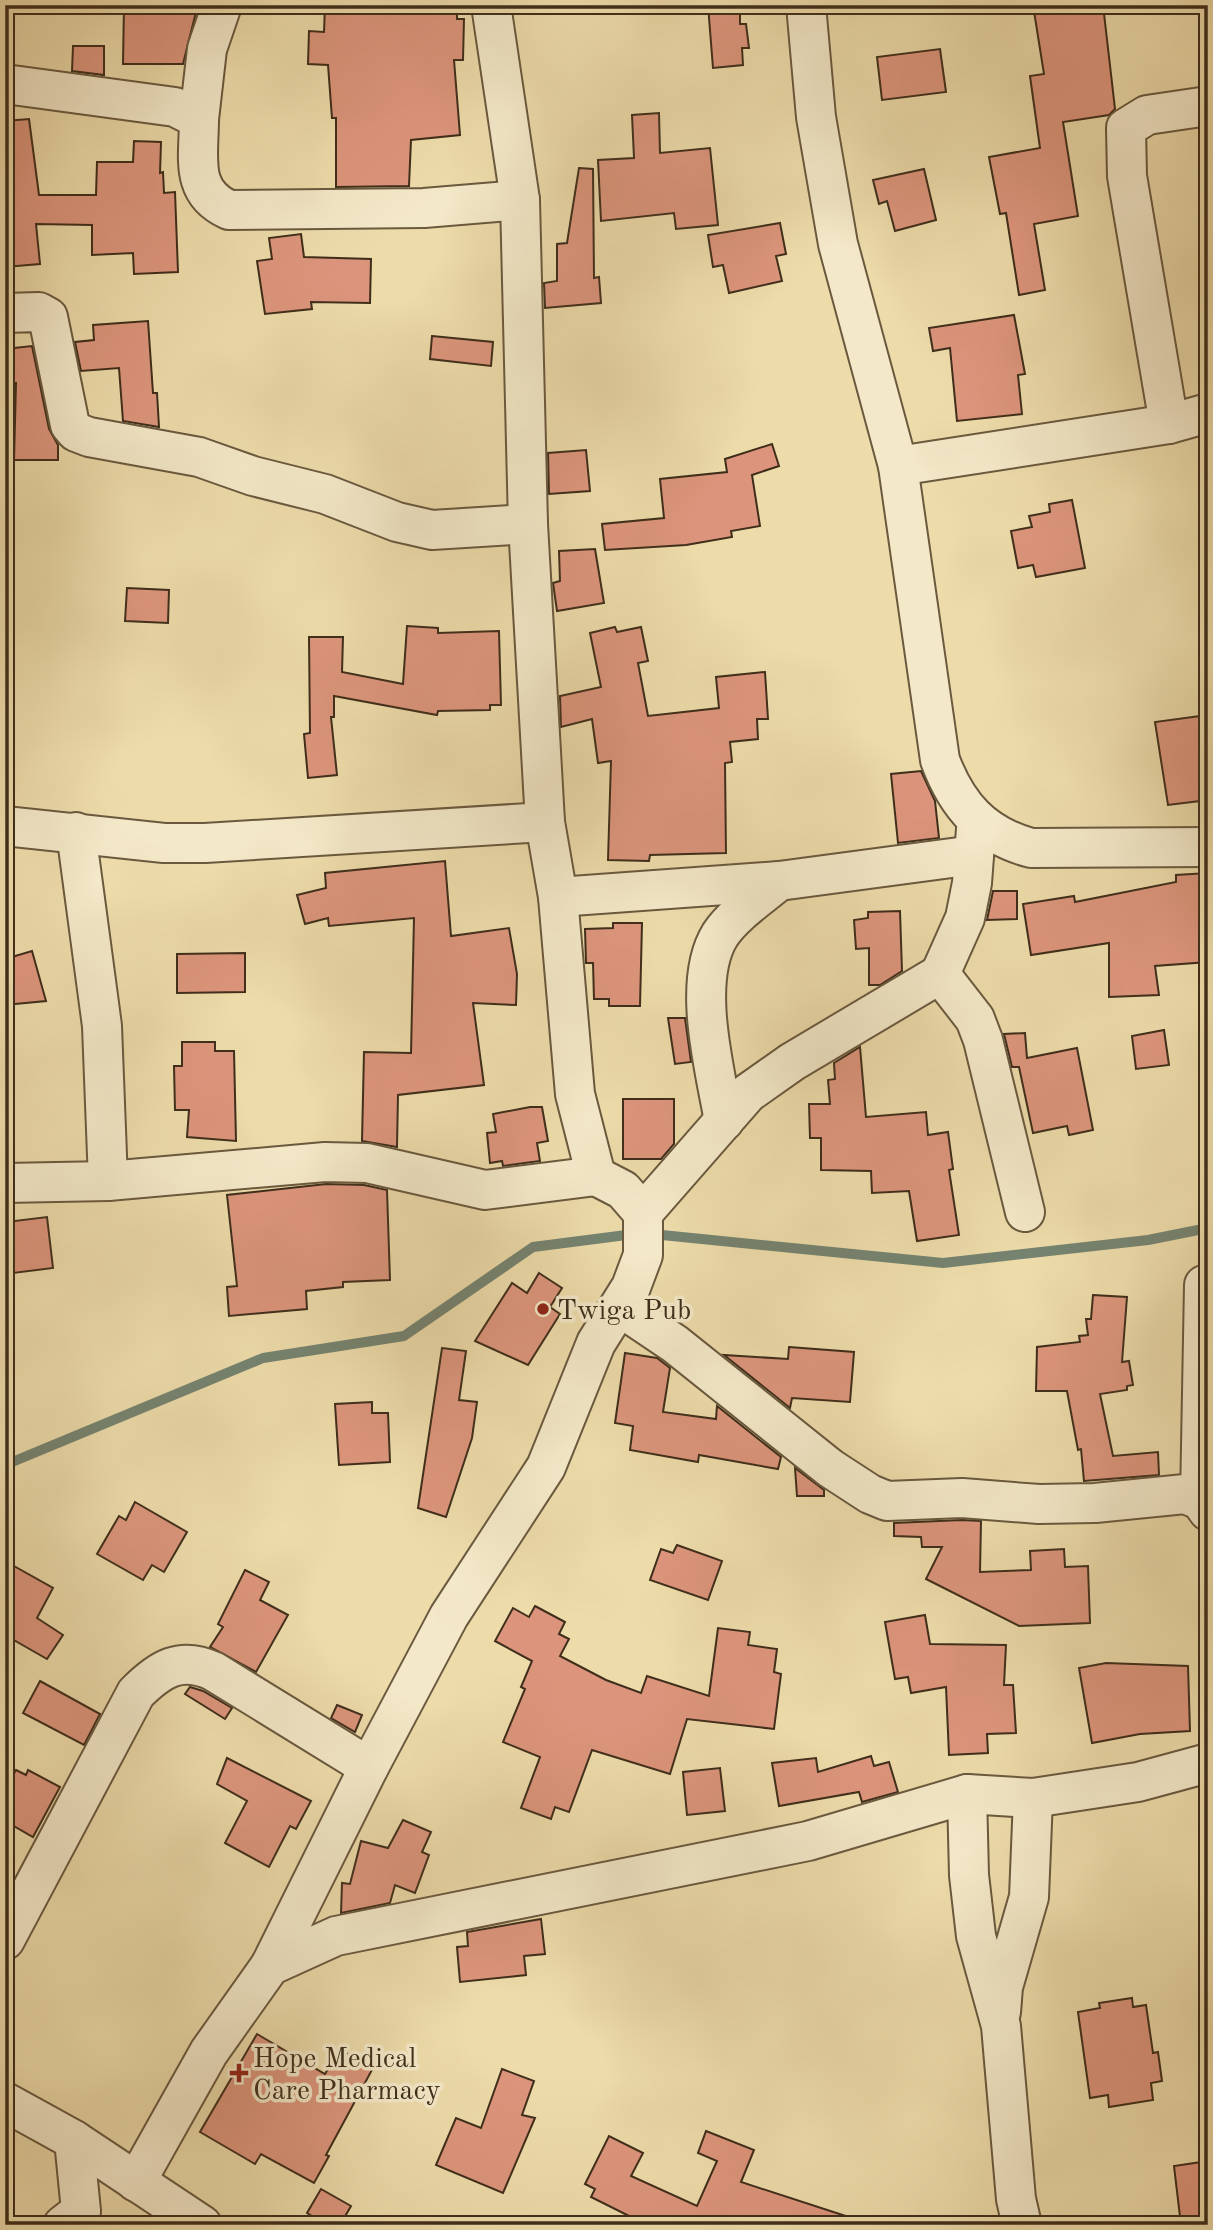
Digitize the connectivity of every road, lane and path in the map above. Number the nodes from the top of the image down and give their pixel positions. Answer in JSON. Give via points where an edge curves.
{"nodes":[{"id":1,"x":222,"y":5,"type":"edge"},
{"id":2,"x":491,"y":5,"type":"edge"},
{"id":3,"x":806,"y":5,"type":"edge"},
{"id":4,"x":5,"y":84,"type":"edge"},
{"id":5,"x":1208,"y":106,"type":"edge"},
{"id":6,"x":199,"y":119,"type":"junction"},
{"id":7,"x":520,"y":200,"type":"junction"},
{"id":8,"x":5,"y":313,"type":"edge"},
{"id":9,"x":1208,"y":413,"type":"edge"},
{"id":10,"x":1169,"y":424,"type":"junction"},
{"id":11,"x":898,"y":466,"type":"junction"},
{"id":12,"x":528,"y":524,"type":"junction"},
{"id":13,"x":545,"y":822,"type":"junction"},
{"id":14,"x":5,"y":826,"type":"edge"},
{"id":15,"x":76,"y":832,"type":"junction"},
{"id":16,"x":976,"y":837,"type":"junction"},
{"id":17,"x":1208,"y":847,"type":"edge"},
{"id":18,"x":779,"y":881,"type":"junction"},
{"id":19,"x":558,"y":897,"type":"junction"},
{"id":20,"x":940,"y":974,"type":"junction"},
{"id":21,"x":724,"y":1121,"type":"junction"},
{"id":22,"x":596,"y":1177,"type":"junction"},
{"id":23,"x":108,"y":1181,"type":"junction"},
{"id":24,"x":5,"y":1183,"type":"edge"},
{"id":25,"x":1025,"y":1212,"type":"dead end"},
{"id":26,"x":643,"y":1213,"type":"junction"},
{"id":27,"x":1203,"y":1285,"type":"dead end"},
{"id":28,"x":620,"y":1307,"type":"junction"},
{"id":29,"x":1205,"y":1407,"type":"edge"},
{"id":30,"x":1204,"y":1505,"type":"edge"},
{"id":31,"x":1208,"y":1763,"type":"edge"},
{"id":32,"x":369,"y":1767,"type":"junction"},
{"id":33,"x":967,"y":1794,"type":"junction"},
{"id":34,"x":1034,"y":1798,"type":"junction"},
{"id":35,"x":5,"y":1940,"type":"edge"},
{"id":36,"x":270,"y":1966,"type":"junction"},
{"id":37,"x":1000,"y":2026,"type":"junction"},
{"id":38,"x":5,"y":2102,"type":"edge"},
{"id":39,"x":74,"y":2140,"type":"junction"},
{"id":40,"x":136,"y":2182,"type":"junction"},
{"id":41,"x":63,"y":2225,"type":"edge"},
{"id":42,"x":202,"y":2225,"type":"edge"},
{"id":43,"x":1022,"y":2225,"type":"edge"}],
"edges":[{"from":1,"to":6,"type":"street","via":[[207,49]]},
{"from":2,"to":7,"type":"street"},
{"from":3,"to":11,"type":"street","via":[[816,117],[838,244]]},
{"from":4,"to":6,"type":"street","via":[[174,107]]},
{"from":5,"to":10,"type":"street","via":[[1147,115],[1126,128],[1127,176]]},
{"from":6,"to":7,"type":"street","via":[[201,185],[211,202],[229,210],[424,208]]},
{"from":7,"to":12,"type":"street"},
{"from":8,"to":12,"type":"street","via":[[39,312],[48,317],[70,425],[76,432],[199,457],[423,528]]},
{"from":9,"to":10,"type":"street"},
{"from":10,"to":11,"type":"street"},
{"from":11,"to":16,"type":"street","via":[[940,760]]},
{"from":12,"to":13,"type":"street"},
{"from":13,"to":15,"type":"street","via":[[205,843]]},
{"from":13,"to":19,"type":"street"},
{"from":14,"to":15,"type":"street"},
{"from":15,"to":23,"type":"street","via":[[102,1026]]},
{"from":16,"to":17,"type":"street","via":[[1031,848]]},
{"from":16,"to":18,"type":"street"},
{"from":16,"to":20,"type":"street","via":[[965,918]]},
{"from":18,"to":19,"type":"street"},
{"from":18,"to":21,"type":"street","via":[[731,922],[720,936],[712,960],[707,989],[709,1026]]},
{"from":19,"to":22,"type":"street","via":[[575,1094]]},
{"from":20,"to":21,"type":"street","via":[[769,1077]]},
{"from":20,"to":25,"type":"street","via":[[975,1019],[983,1040]]},
{"from":21,"to":26,"type":"street"},
{"from":22,"to":23,"type":"street","via":[[485,1189],[367,1163],[325,1162]]},
{"from":22,"to":26,"type":"street","via":[[623,1190]]},
{"from":23,"to":24,"type":"street"},
{"from":26,"to":28,"type":"street","via":[[643,1255]]},
{"from":27,"to":29,"type":"street"},
{"from":28,"to":30,"type":"street","via":[[675,1344],[830,1468],[887,1501],[962,1498],[1094,1503],[1185,1494]]},
{"from":28,"to":32,"type":"street","via":[[596,1343],[546,1466],[449,1616]]},
{"from":29,"to":30,"type":"street"},
{"from":31,"to":34,"type":"street","via":[[1138,1782]]},
{"from":32,"to":35,"type":"street","via":[[214,1671],[197,1664],[174,1666],[154,1675],[136,1693]]},
{"from":32,"to":36,"type":"street"},
{"from":33,"to":34,"type":"street"},
{"from":33,"to":36,"type":"street","via":[[808,1841],[336,1936]]},
{"from":33,"to":37,"type":"street","via":[[968,1875],[976,1936]]},
{"from":34,"to":37,"type":"street","via":[[1029,1897],[1003,1986]]},
{"from":36,"to":40,"type":"street","via":[[209,2052]]},
{"from":37,"to":43,"type":"street"},
{"from":38,"to":39,"type":"street"},
{"from":39,"to":40,"type":"street"},
{"from":39,"to":41,"type":"street","via":[[81,2211]]},
{"from":40,"to":42,"type":"street"}]}
